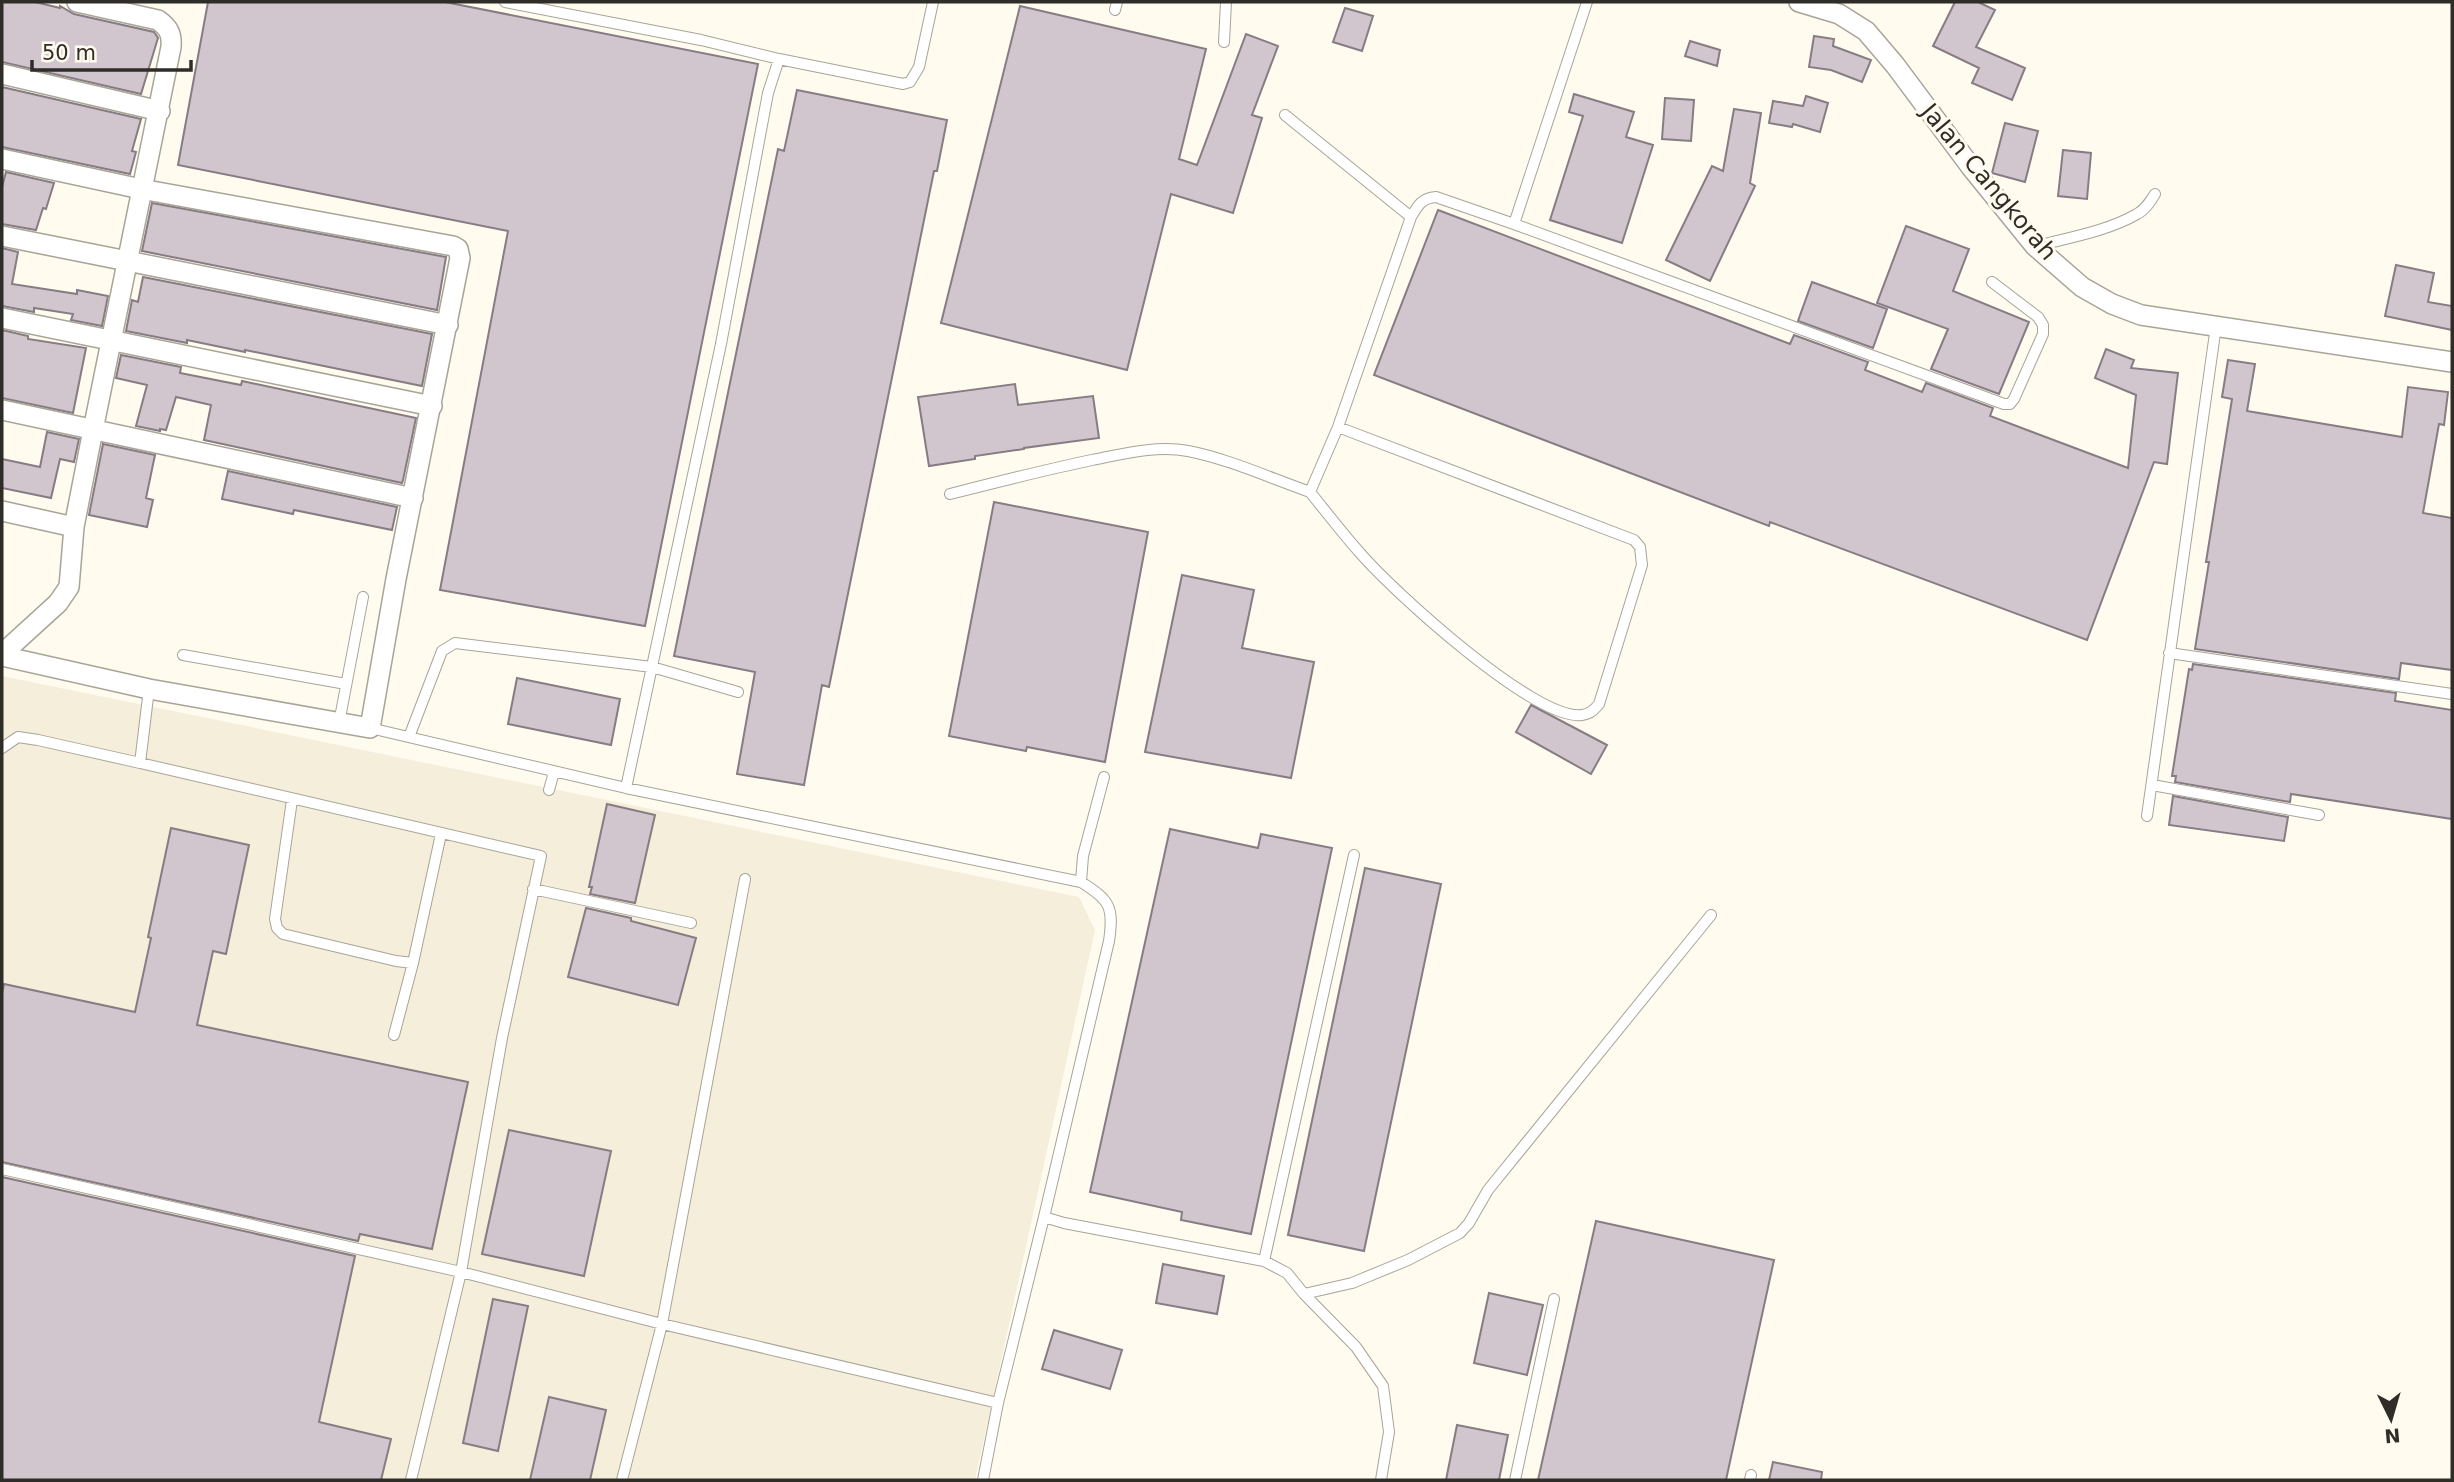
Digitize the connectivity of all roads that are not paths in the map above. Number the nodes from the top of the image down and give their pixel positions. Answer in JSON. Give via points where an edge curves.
{"nodes":[{"id":1,"x":77,"y":2,"type":"edge"},
{"id":2,"x":505,"y":2,"type":"edge"},
{"id":3,"x":933,"y":2,"type":"edge"},
{"id":4,"x":1226,"y":2,"type":"edge"},
{"id":5,"x":1587,"y":2,"type":"edge"},
{"id":6,"x":1799,"y":2,"type":"edge"},
{"id":7,"x":1224,"y":42,"type":"dead end"},
{"id":8,"x":779,"y":59,"type":"junction"},
{"id":9,"x":2,"y":74,"type":"edge"},
{"id":10,"x":160,"y":111,"type":"junction"},
{"id":11,"x":1285,"y":115,"type":"dead end"},
{"id":12,"x":2,"y":159,"type":"edge"},
{"id":13,"x":141,"y":189,"type":"junction"},
{"id":14,"x":2155,"y":194,"type":"dead end"},
{"id":15,"x":1411,"y":217,"type":"junction"},
{"id":16,"x":1514,"y":224,"type":"junction"},
{"id":17,"x":2,"y":236,"type":"edge"},
{"id":18,"x":2035,"y":246,"type":"junction"},
{"id":19,"x":128,"y":261,"type":"junction"},
{"id":20,"x":1992,"y":282,"type":"dead end"},
{"id":21,"x":2,"y":318,"type":"edge"},
{"id":22,"x":448,"y":325,"type":"junction"},
{"id":23,"x":2216,"y":326,"type":"junction"},
{"id":24,"x":111,"y":341,"type":"junction"},
{"id":25,"x":2452,"y":362,"type":"edge"},
{"id":26,"x":432,"y":406,"type":"junction"},
{"id":27,"x":2,"y":410,"type":"edge"},
{"id":28,"x":1338,"y":427,"type":"junction"},
{"id":29,"x":93,"y":430,"type":"junction"},
{"id":30,"x":1310,"y":492,"type":"junction"},
{"id":31,"x":950,"y":494,"type":"dead end"},
{"id":32,"x":413,"y":498,"type":"junction"},
{"id":33,"x":2,"y":512,"type":"edge"},
{"id":34,"x":74,"y":527,"type":"junction"},
{"id":35,"x":363,"y":597,"type":"dead end"},
{"id":36,"x":2169,"y":653,"type":"junction"},
{"id":37,"x":2,"y":655,"type":"edge"},
{"id":38,"x":183,"y":655,"type":"dead end"},
{"id":39,"x":652,"y":667,"type":"junction"},
{"id":40,"x":346,"y":684,"type":"junction"},
{"id":41,"x":149,"y":689,"type":"junction"},
{"id":42,"x":738,"y":692,"type":"dead end"},
{"id":43,"x":2452,"y":694,"type":"edge"},
{"id":44,"x":339,"y":723,"type":"junction"},
{"id":45,"x":370,"y":728,"type":"junction"},
{"id":46,"x":409,"y":737,"type":"junction"},
{"id":47,"x":2,"y":748,"type":"edge"},
{"id":48,"x":140,"y":763,"type":"junction"},
{"id":49,"x":554,"y":772,"type":"junction"},
{"id":50,"x":1104,"y":777,"type":"dead end"},
{"id":51,"x":2152,"y":785,"type":"junction"},
{"id":52,"x":626,"y":788,"type":"junction"},
{"id":53,"x":549,"y":790,"type":"dead end"},
{"id":54,"x":292,"y":800,"type":"junction"},
{"id":55,"x":2319,"y":815,"type":"dead end"},
{"id":56,"x":2147,"y":816,"type":"dead end"},
{"id":57,"x":440,"y":834,"type":"junction"},
{"id":58,"x":1354,"y":855,"type":"dead end"},
{"id":59,"x":745,"y":879,"type":"dead end"},
{"id":60,"x":1081,"y":882,"type":"junction"},
{"id":61,"x":533,"y":889,"type":"junction"},
{"id":62,"x":1711,"y":915,"type":"dead end"},
{"id":63,"x":691,"y":923,"type":"dead end"},
{"id":64,"x":413,"y":963,"type":"junction"},
{"id":65,"x":394,"y":1035,"type":"dead end"},
{"id":66,"x":2,"y":1170,"type":"edge"},
{"id":67,"x":1044,"y":1217,"type":"junction"},
{"id":68,"x":1264,"y":1261,"type":"junction"},
{"id":69,"x":461,"y":1272,"type":"junction"},
{"id":70,"x":1304,"y":1294,"type":"junction"},
{"id":71,"x":1554,"y":1299,"type":"dead end"},
{"id":72,"x":662,"y":1324,"type":"junction"},
{"id":73,"x":998,"y":1403,"type":"junction"},
{"id":74,"x":411,"y":1480,"type":"edge"},
{"id":75,"x":622,"y":1480,"type":"edge"},
{"id":76,"x":983,"y":1480,"type":"edge"},
{"id":77,"x":1381,"y":1480,"type":"edge"},
{"id":78,"x":1515,"y":1480,"type":"edge"}],
"edges":[{"from":1,"to":10,"type":"street","via":[[167,26],[172,47]]},
{"from":2,"to":8,"type":"lane"},
{"from":3,"to":8,"type":"lane","via":[[919,67],[910,82]]},
{"from":4,"to":7,"type":"lane"},
{"from":5,"to":16,"type":"lane"},
{"from":6,"to":18,"type":"street","name":"Jalan Cangkorah","via":[[1839,14],[1866,31]]},
{"from":8,"to":39,"type":"lane","via":[[768,93],[721,344]]},
{"from":9,"to":10,"type":"street"},
{"from":10,"to":13,"type":"street"},
{"from":11,"to":15,"type":"lane"},
{"from":12,"to":13,"type":"street"},
{"from":13,"to":19,"type":"street"},
{"from":13,"to":22,"type":"street","via":[[453,246],[460,258]]},
{"from":14,"to":18,"type":"lane","via":[[2137,214]]},
{"from":15,"to":16,"type":"lane","via":[[1421,202],[1436,197]]},
{"from":15,"to":28,"type":"lane"},
{"from":16,"to":20,"type":"lane","via":[[2010,404],[2043,325]]},
{"from":17,"to":19,"type":"street"},
{"from":18,"to":23,"type":"street","name":"Jalan Cangkorah","via":[[2082,286],[2112,304],[2141,315]]},
{"from":19,"to":22,"type":"street"},
{"from":19,"to":24,"type":"street"},
{"from":21,"to":24,"type":"street"},
{"from":22,"to":26,"type":"street"},
{"from":23,"to":25,"type":"street","name":"Jalan Cangkorah"},
{"from":23,"to":36,"type":"lane"},
{"from":24,"to":26,"type":"street"},
{"from":24,"to":29,"type":"street"},
{"from":26,"to":32,"type":"street"},
{"from":27,"to":29,"type":"street"},
{"from":28,"to":30,"type":"lane"},
{"from":28,"to":30,"type":"lane","via":[[1634,540],[1640,547],[1642,565],[1599,704],[1590,714],[1567,714],[1512,686],[1448,636],[1371,565]]},
{"from":29,"to":32,"type":"street"},
{"from":29,"to":34,"type":"street"},
{"from":30,"to":31,"type":"lane","via":[[1214,458],[1161,449],[1030,473]]},
{"from":32,"to":45,"type":"street"},
{"from":33,"to":34,"type":"street"},
{"from":34,"to":37,"type":"street","via":[[69,587]]},
{"from":35,"to":40,"type":"lane"},
{"from":36,"to":43,"type":"lane"},
{"from":36,"to":51,"type":"lane"},
{"from":37,"to":41,"type":"street"},
{"from":38,"to":40,"type":"lane"},
{"from":39,"to":42,"type":"lane"},
{"from":39,"to":46,"type":"lane","via":[[455,643],[442,651]]},
{"from":39,"to":52,"type":"lane"},
{"from":40,"to":44,"type":"lane"},
{"from":41,"to":44,"type":"street"},
{"from":41,"to":48,"type":"lane"},
{"from":44,"to":45,"type":"street"},
{"from":45,"to":46,"type":"lane"},
{"from":46,"to":49,"type":"lane"},
{"from":47,"to":48,"type":"lane","via":[[18,737],[28,738]]},
{"from":48,"to":54,"type":"lane"},
{"from":49,"to":52,"type":"lane"},
{"from":49,"to":53,"type":"lane"},
{"from":50,"to":60,"type":"lane","via":[[1083,856]]},
{"from":51,"to":55,"type":"lane"},
{"from":51,"to":56,"type":"lane"},
{"from":52,"to":60,"type":"lane"},
{"from":54,"to":57,"type":"lane"},
{"from":54,"to":64,"type":"lane","via":[[277,928],[283,934]]},
{"from":57,"to":61,"type":"lane","via":[[539,855]]},
{"from":57,"to":64,"type":"lane"},
{"from":58,"to":68,"type":"lane"},
{"from":59,"to":72,"type":"lane"},
{"from":60,"to":67,"type":"lane","via":[[1101,895],[1110,907],[1112,922]]},
{"from":61,"to":63,"type":"lane"},
{"from":61,"to":69,"type":"lane"},
{"from":62,"to":70,"type":"lane","via":[[1488,1190],[1460,1233],[1352,1283]]},
{"from":64,"to":65,"type":"lane"},
{"from":66,"to":69,"type":"lane"},
{"from":67,"to":68,"type":"lane"},
{"from":67,"to":73,"type":"lane"},
{"from":68,"to":70,"type":"lane","via":[[1287,1273]]},
{"from":69,"to":72,"type":"lane"},
{"from":69,"to":74,"type":"lane"},
{"from":70,"to":77,"type":"lane","via":[[1356,1347],[1383,1386],[1389,1432]]},
{"from":71,"to":78,"type":"lane"},
{"from":72,"to":73,"type":"lane"},
{"from":72,"to":75,"type":"lane"},
{"from":73,"to":76,"type":"lane"}]}
